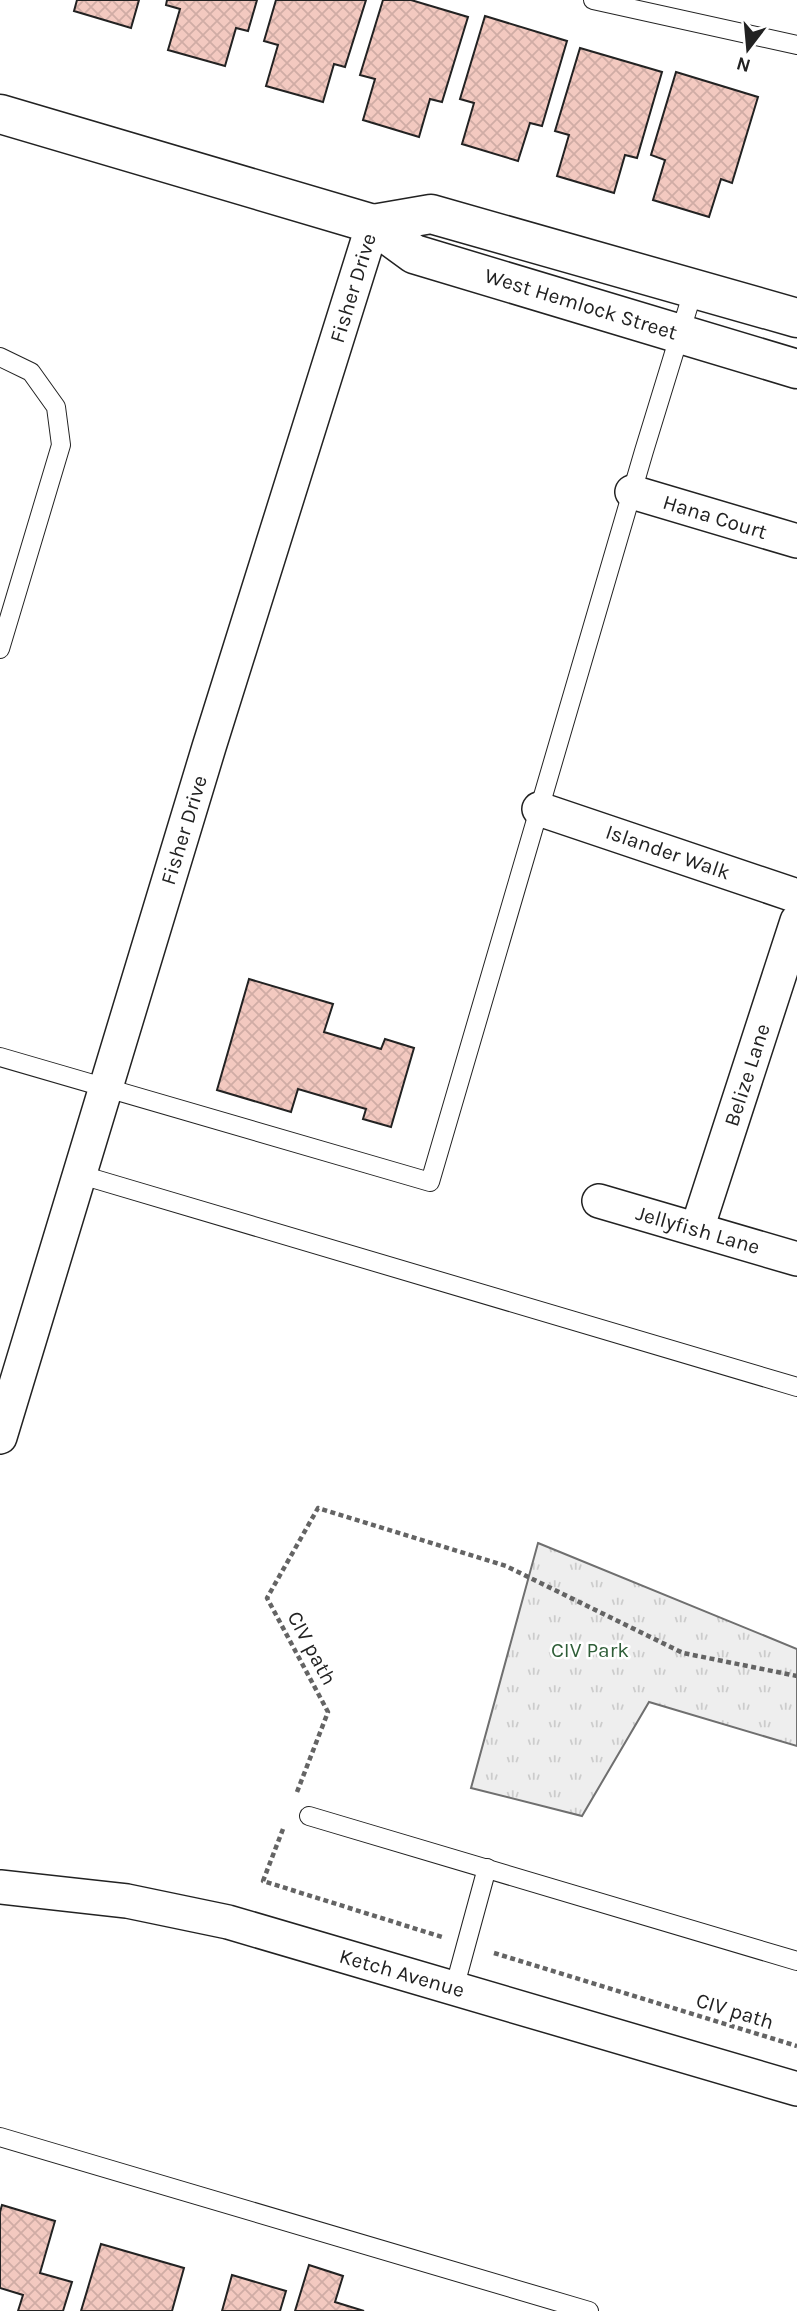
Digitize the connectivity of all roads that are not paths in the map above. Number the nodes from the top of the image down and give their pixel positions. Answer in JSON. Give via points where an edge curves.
{"nodes":[{"id":1,"x":593,"y":0,"type":"edge"},
{"id":2,"x":797,"y":45,"type":"edge"},
{"id":3,"x":0,"y":114,"type":"edge"},
{"id":4,"x":373,"y":224,"type":"junction"},
{"id":5,"x":694,"y":288,"type":"junction"},
{"id":6,"x":797,"y":318,"type":"edge"},
{"id":7,"x":681,"y":333,"type":"junction"},
{"id":8,"x":0,"y":358,"type":"edge"},
{"id":9,"x":797,"y":369,"type":"edge"},
{"id":10,"x":632,"y":492,"type":"junction"},
{"id":11,"x":797,"y":541,"type":"edge"},
{"id":12,"x":0,"y":649,"type":"edge"},
{"id":13,"x":539,"y":809,"type":"junction"},
{"id":14,"x":797,"y":896,"type":"edge"},
{"id":15,"x":797,"y":921,"type":"edge"},
{"id":16,"x":0,"y":1057,"type":"edge"},
{"id":17,"x":105,"y":1087,"type":"junction"},
{"id":18,"x":78,"y":1174,"type":"junction"},
{"id":19,"x":599,"y":1201,"type":"dead end"},
{"id":20,"x":697,"y":1229,"type":"junction"},
{"id":21,"x":797,"y":1259,"type":"edge"},
{"id":22,"x":10,"y":1369,"type":"edge"},
{"id":23,"x":797,"y":1387,"type":"edge"},
{"id":24,"x":0,"y":1437,"type":"edge"},
{"id":25,"x":309,"y":1815,"type":"dead end"},
{"id":26,"x":487,"y":1868,"type":"junction"},
{"id":27,"x":0,"y":1888,"type":"edge"},
{"id":28,"x":797,"y":1961,"type":"edge"},
{"id":29,"x":454,"y":1989,"type":"junction"},
{"id":30,"x":797,"y":2089,"type":"edge"},
{"id":31,"x":0,"y":2137,"type":"edge"},
{"id":32,"x":589,"y":2311,"type":"edge"}],
"edges":[{"from":1,"to":2,"type":"lane"},
{"from":3,"to":4,"type":"street","name":"West Hemlock Street"},
{"from":4,"to":5,"type":"street","name":"West Hemlock Street","via":[[430,214]]},
{"from":4,"to":7,"type":"street","name":"West Hemlock Street","via":[[414,254]]},
{"from":4,"to":17,"type":"street","name":"Fisher Drive"},
{"from":5,"to":6,"type":"street","name":"West Hemlock Street"},
{"from":5,"to":7,"type":"lane"},
{"from":7,"to":9,"type":"street","name":"West Hemlock Street"},
{"from":7,"to":10,"type":"lane"},
{"from":8,"to":12,"type":"lane","via":[[31,372],[56,407],[61,445]]},
{"from":10,"to":11,"type":"street","name":"Hana Court"},
{"from":10,"to":13,"type":"lane"},
{"from":13,"to":14,"type":"street","name":"Islander Walk"},
{"from":13,"to":17,"type":"lane","via":[[430,1182]]},
{"from":15,"to":20,"type":"street","name":"Belize Lane"},
{"from":16,"to":17,"type":"lane"},
{"from":17,"to":18,"type":"street","name":"Fisher Drive"},
{"from":18,"to":22,"type":"street","name":"Fisher Drive"},
{"from":18,"to":23,"type":"lane"},
{"from":19,"to":20,"type":"street","name":"Jellyfish Lane"},
{"from":20,"to":21,"type":"street","name":"Jellyfish Lane"},
{"from":22,"to":24,"type":"street","name":"Fisher Drive"},
{"from":25,"to":26,"type":"lane"},
{"from":26,"to":28,"type":"lane"},
{"from":26,"to":29,"type":"lane"},
{"from":27,"to":29,"type":"street","name":"Ketch Avenue","via":[[127,1901],[228,1922]]},
{"from":29,"to":30,"type":"street","name":"Ketch Avenue"},
{"from":31,"to":32,"type":"lane"}]}
